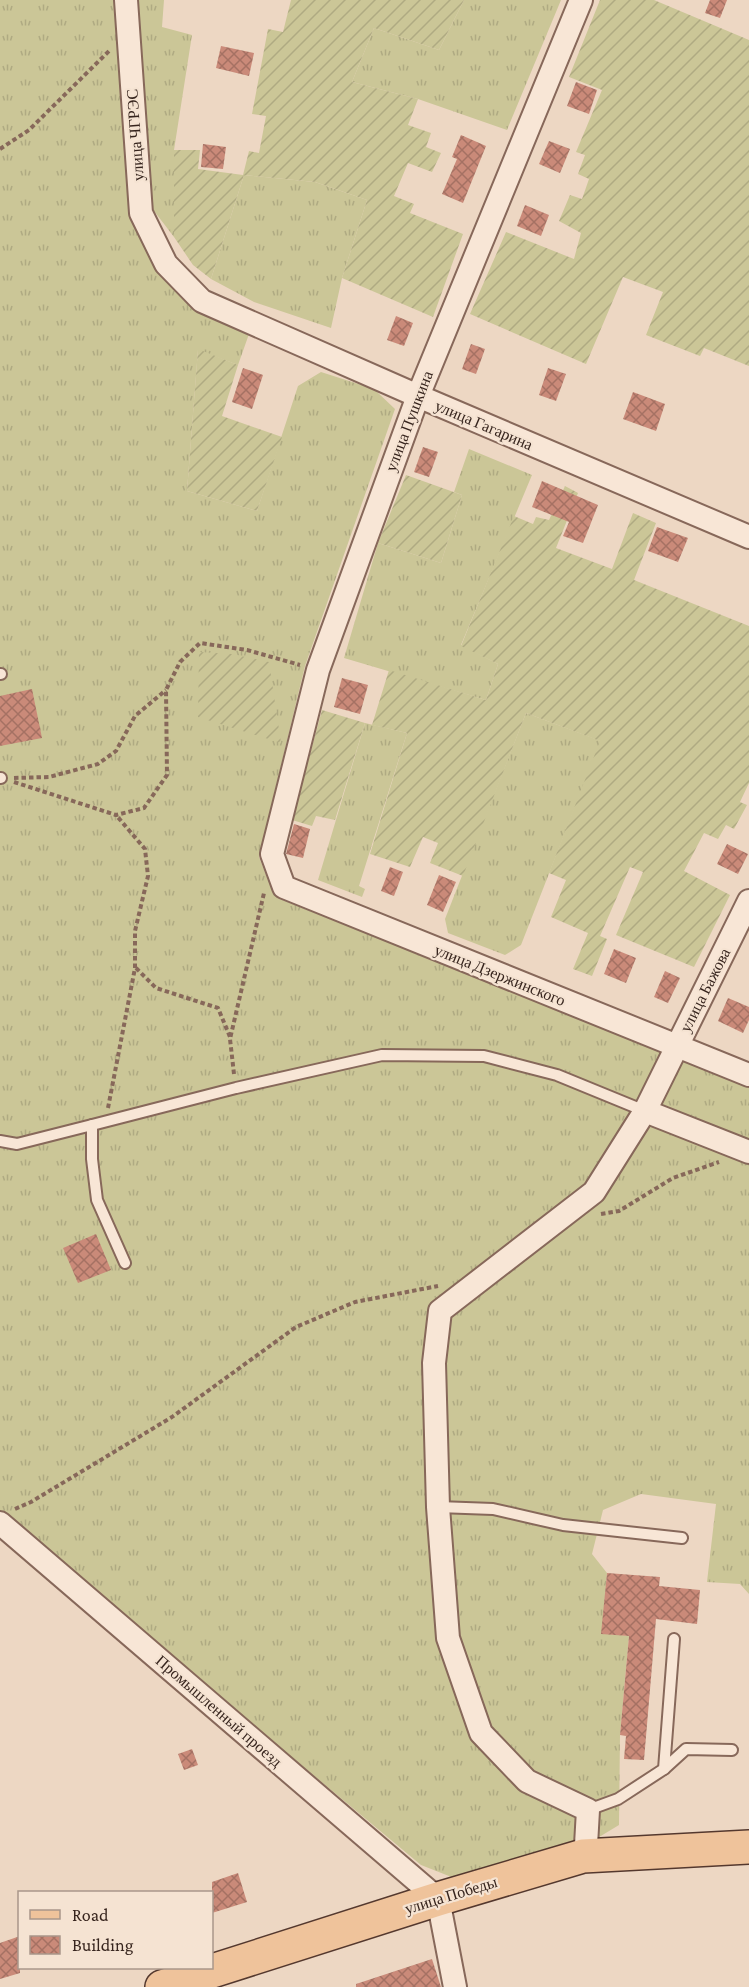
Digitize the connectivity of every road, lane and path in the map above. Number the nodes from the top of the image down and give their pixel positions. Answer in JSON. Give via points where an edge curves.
{"nodes":[{"id":1,"x":126,"y":0,"type":"edge"},
{"id":2,"x":581,"y":0,"type":"edge"},
{"id":3,"x":128,"y":34,"type":"junction"},
{"id":4,"x":0,"y":149,"type":"edge"},
{"id":5,"x":166,"y":264,"type":"joint"},
{"id":6,"x":417,"y":396,"type":"junction"},
{"id":7,"x":749,"y":537,"type":"edge"},
{"id":8,"x":318,"y":670,"type":"junction"},
{"id":9,"x":166,"y":690,"type":"junction"},
{"id":10,"x":1,"y":778,"type":"edge"},
{"id":11,"x":116,"y":815,"type":"junction"},
{"id":12,"x":272,"y":854,"type":"joint"},
{"id":13,"x":265,"y":891,"type":"dead end"},
{"id":14,"x":749,"y":901,"type":"edge"},
{"id":15,"x":135,"y":968,"type":"junction"},
{"id":16,"x":230,"y":1039,"type":"junction"},
{"id":17,"x":676,"y":1047,"type":"junction"},
{"id":18,"x":749,"y":1075,"type":"edge"},
{"id":19,"x":236,"y":1088,"type":"junction"},
{"id":20,"x":645,"y":1111,"type":"junction"},
{"id":21,"x":105,"y":1122,"type":"junction"},
{"id":22,"x":92,"y":1125,"type":"junction"},
{"id":23,"x":0,"y":1141,"type":"edge"},
{"id":24,"x":748,"y":1152,"type":"edge"},
{"id":25,"x":598,"y":1215,"type":"dead end"},
{"id":26,"x":125,"y":1263,"type":"dead end"},
{"id":27,"x":484,"y":1277,"type":"junction"},
{"id":28,"x":438,"y":1507,"type":"junction"},
{"id":29,"x":5,"y":1516,"type":"edge"},
{"id":30,"x":681,"y":1538,"type":"dead end"},
{"id":31,"x":674,"y":1639,"type":"dead end"},
{"id":32,"x":732,"y":1750,"type":"dead end"},
{"id":33,"x":664,"y":1769,"type":"junction"},
{"id":34,"x":588,"y":1810,"type":"junction"},
{"id":35,"x":749,"y":1847,"type":"edge"},
{"id":36,"x":583,"y":1856,"type":"junction"},
{"id":37,"x":438,"y":1899,"type":"junction"},
{"id":38,"x":162,"y":1987,"type":"edge"},
{"id":39,"x":455,"y":1987,"type":"edge"}],
"edges":[{"from":1,"to":3,"type":"street","name":"улица ЧГРЭС"},
{"from":2,"to":6,"type":"street","name":"улица Пушкина"},
{"from":3,"to":4,"type":"path","via":[[29,130]]},
{"from":3,"to":5,"type":"street","name":"улица ЧГРЭС","via":[[141,213]]},
{"from":5,"to":6,"type":"street","name":"улица Гагарина","via":[[202,301]]},
{"from":6,"to":7,"type":"street","name":"улица Гагарина"},
{"from":6,"to":8,"type":"street","name":"улица Пушкина"},
{"from":8,"to":9,"type":"path","via":[[247,650],[200,643],[180,662]]},
{"from":8,"to":12,"type":"street","name":"улица Пушкина"},
{"from":9,"to":10,"type":"path","via":[[135,716],[116,751],[98,764],[48,777]]},
{"from":9,"to":11,"type":"path","via":[[167,775],[144,808]]},
{"from":10,"to":11,"type":"path"},
{"from":11,"to":15,"type":"path","via":[[145,849],[148,876],[135,931]]},
{"from":12,"to":17,"type":"street","name":"улица Дзержинского","via":[[284,887]]},
{"from":13,"to":16,"type":"path"},
{"from":14,"to":17,"type":"street","name":"улица Бажова"},
{"from":15,"to":16,"type":"path","via":[[156,988],[218,1008]]},
{"from":15,"to":21,"type":"path"},
{"from":16,"to":19,"type":"path"},
{"from":17,"to":18,"type":"street","name":"улица Дзержинского"},
{"from":17,"to":20,"type":"street","name":"улица Бажова"},
{"from":19,"to":20,"type":"lane","via":[[382,1055],[484,1056],[557,1075]]},
{"from":19,"to":21,"type":"lane"},
{"from":20,"to":24,"type":"street"},
{"from":20,"to":27,"type":"street","name":"улица Бажова","via":[[594,1192]]},
{"from":21,"to":22,"type":"lane"},
{"from":22,"to":23,"type":"lane","via":[[17,1144]]},
{"from":22,"to":26,"type":"lane","via":[[98,1200]]},
{"from":24,"to":25,"type":"path","via":[[673,1178],[619,1211]]},
{"from":27,"to":28,"type":"street","name":"улица Бажова","via":[[440,1311],[435,1363]]},
{"from":27,"to":29,"type":"path","via":[[355,1302],[296,1327],[172,1417]]},
{"from":28,"to":30,"type":"lane","via":[[493,1509],[563,1525]]},
{"from":28,"to":34,"type":"street","via":[[448,1638],[481,1733],[527,1781]]},
{"from":29,"to":37,"type":"street","name":"Промышленный проезд"},
{"from":31,"to":33,"type":"lane"},
{"from":32,"to":33,"type":"lane","via":[[686,1749]]},
{"from":33,"to":34,"type":"lane","via":[[618,1799]]},
{"from":34,"to":36,"type":"street"},
{"from":35,"to":36,"type":"main road","name":"улица Победы"},
{"from":36,"to":37,"type":"main road","name":"улица Победы"},
{"from":37,"to":38,"type":"main road","name":"улица Победы"},
{"from":37,"to":39,"type":"street"}]}
